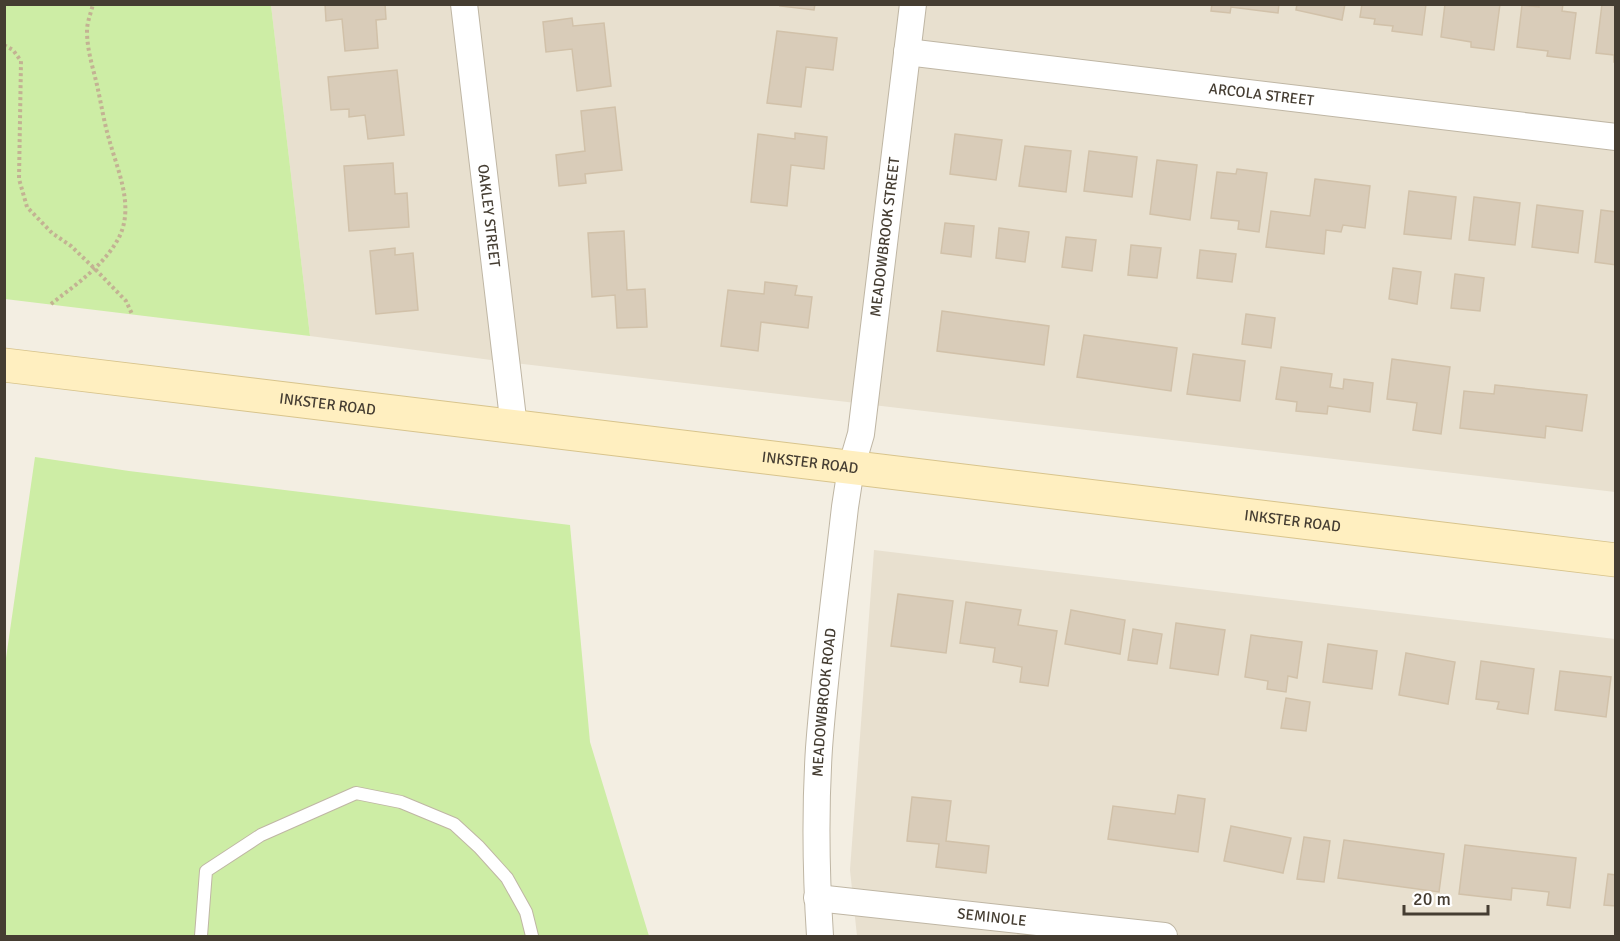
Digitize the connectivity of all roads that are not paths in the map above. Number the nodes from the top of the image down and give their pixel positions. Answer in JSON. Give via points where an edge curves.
{"nodes":[{"id":1,"x":464,"y":4,"type":"edge"},
{"id":2,"x":913,"y":4,"type":"edge"},
{"id":3,"x":907,"y":52,"type":"junction"},
{"id":4,"x":1616,"y":137,"type":"edge"},
{"id":5,"x":4,"y":365,"type":"edge"},
{"id":6,"x":514,"y":427,"type":"junction"},
{"id":7,"x":851,"y":468,"type":"junction"},
{"id":8,"x":1616,"y":560,"type":"edge"},
{"id":9,"x":818,"y":898,"type":"junction"},
{"id":10,"x":201,"y":936,"type":"edge"},
{"id":11,"x":532,"y":936,"type":"edge"},
{"id":12,"x":820,"y":936,"type":"edge"},
{"id":13,"x":1164,"y":936,"type":"edge"}],
"edges":[{"from":1,"to":6,"type":"street","name":"OAKLEY STREET"},
{"from":2,"to":3,"type":"street","name":"MEADOWBROOK STREET"},
{"from":3,"to":4,"type":"street","name":"ARCOLA STREET"},
{"from":3,"to":7,"type":"street","name":"MEADOWBROOK STREET","via":[[862,424]]},
{"from":5,"to":6,"type":"main road","name":"INKSTER ROAD"},
{"from":6,"to":7,"type":"main road","name":"INKSTER ROAD"},
{"from":7,"to":8,"type":"main road","name":"INKSTER ROAD"},
{"from":7,"to":9,"type":"street","name":"MEADOWBROOK ROAD","via":[[819,748]]},
{"from":9,"to":12,"type":"street","name":"MEADOWBROOK ROAD"},
{"from":9,"to":13,"type":"street","name":"SEMINOLE"},
{"from":10,"to":11,"type":"lane","via":[[206,871],[261,835],[356,793],[401,802],[454,824],[507,878],[526,912]]}]}
